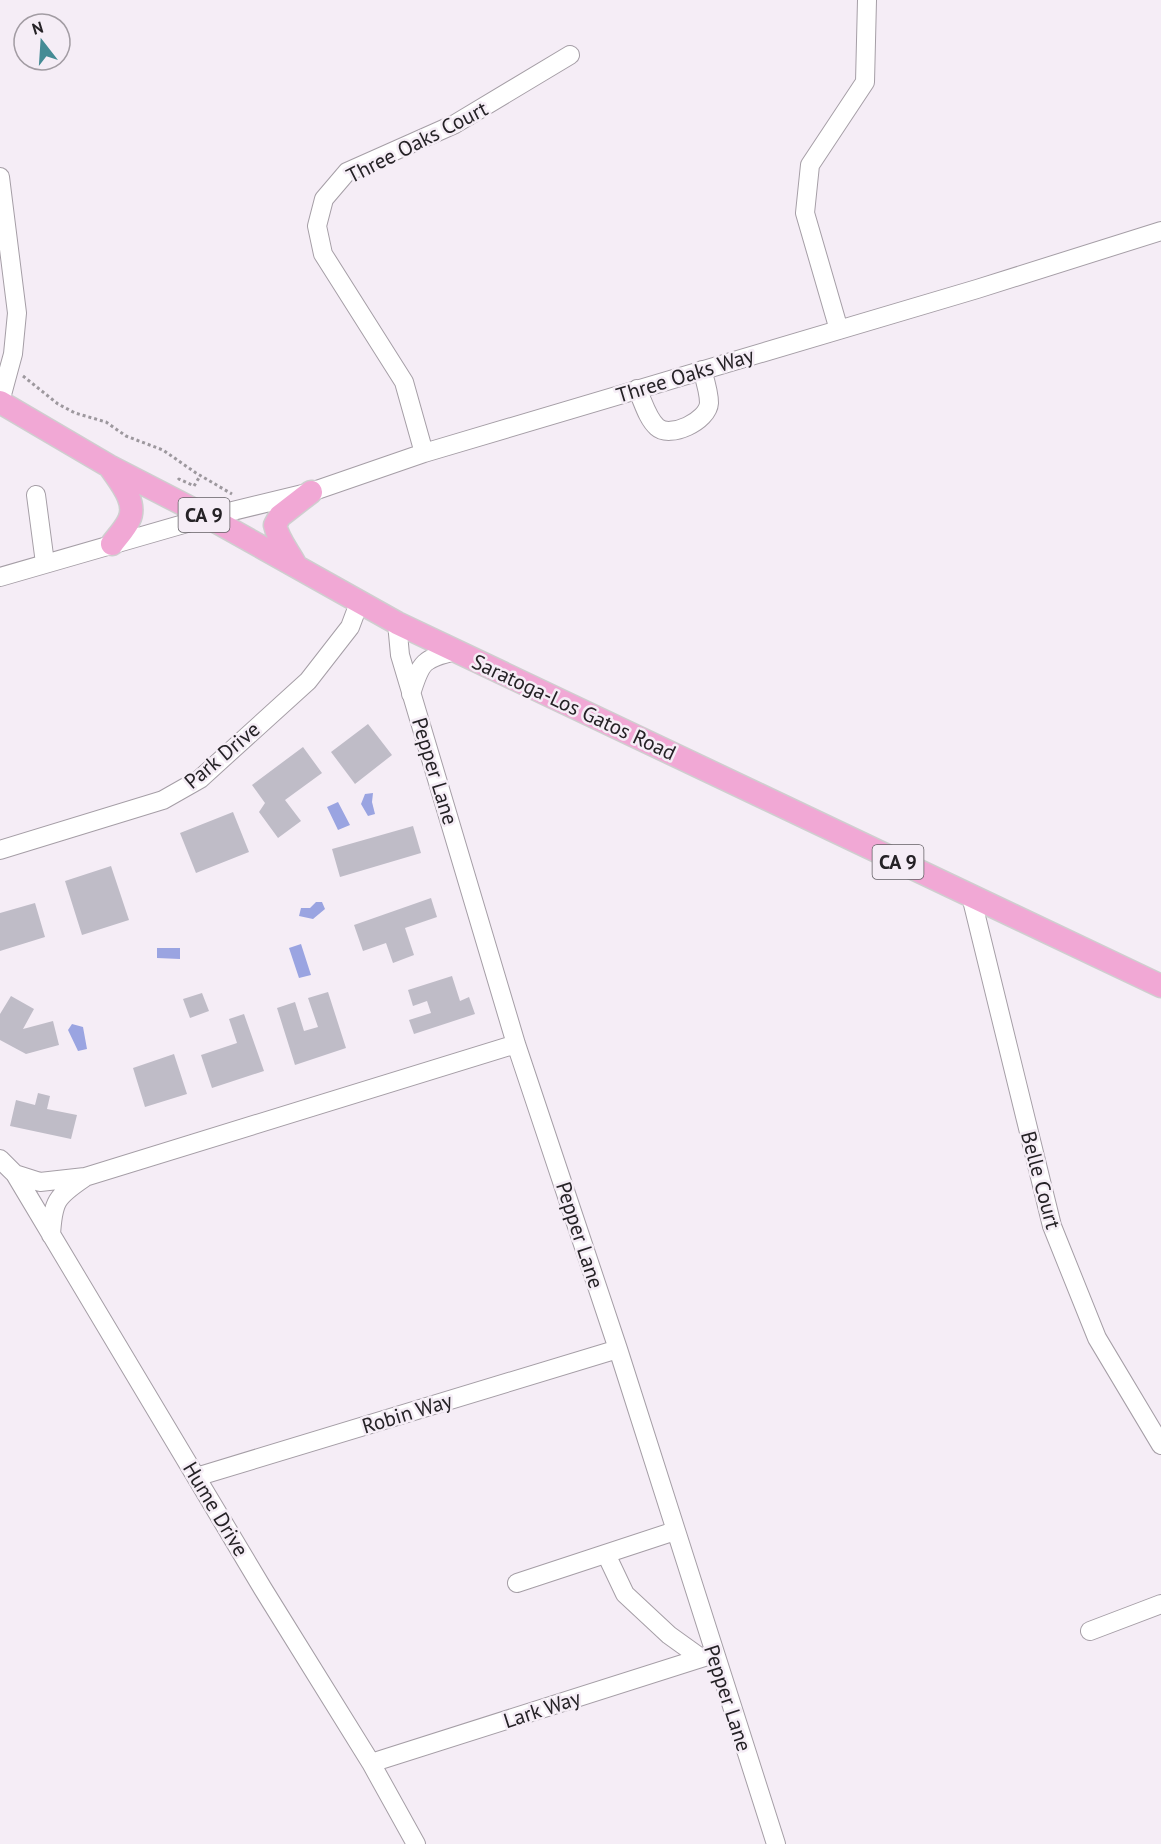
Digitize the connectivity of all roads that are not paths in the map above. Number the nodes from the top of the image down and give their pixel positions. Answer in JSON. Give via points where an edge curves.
{"nodes":[{"id":1,"x":867,"y":0,"type":"edge"},
{"id":2,"x":570,"y":55,"type":"dead end"},
{"id":3,"x":0,"y":177,"type":"edge"},
{"id":4,"x":1161,"y":231,"type":"edge"},
{"id":5,"x":838,"y":330,"type":"junction"},
{"id":6,"x":702,"y":370,"type":"junction"},
{"id":7,"x":637,"y":389,"type":"junction"},
{"id":8,"x":0,"y":402,"type":"edge"},
{"id":9,"x":424,"y":453,"type":"junction"},
{"id":10,"x":109,"y":466,"type":"junction"},
{"id":11,"x":311,"y":492,"type":"junction"},
{"id":12,"x":36,"y":495,"type":"dead end"},
{"id":13,"x":208,"y":517,"type":"junction"},
{"id":14,"x":112,"y":544,"type":"junction"},
{"id":15,"x":45,"y":563,"type":"junction"},
{"id":16,"x":297,"y":568,"type":"junction"},
{"id":17,"x":0,"y":577,"type":"edge"},
{"id":18,"x":359,"y":603,"type":"junction"},
{"id":19,"x":397,"y":623,"type":"junction"},
{"id":20,"x":456,"y":651,"type":"junction"},
{"id":21,"x":411,"y":694,"type":"junction"},
{"id":22,"x":0,"y":850,"type":"edge"},
{"id":23,"x":970,"y":896,"type":"junction"},
{"id":24,"x":1161,"y":986,"type":"edge"},
{"id":25,"x":516,"y":1044,"type":"junction"},
{"id":26,"x":0,"y":1159,"type":"edge"},
{"id":27,"x":15,"y":1174,"type":"junction"},
{"id":28,"x":85,"y":1177,"type":"junction"},
{"id":29,"x":51,"y":1234,"type":"junction"},
{"id":30,"x":618,"y":1349,"type":"junction"},
{"id":31,"x":1161,"y":1445,"type":"edge"},
{"id":32,"x":196,"y":1477,"type":"junction"},
{"id":33,"x":675,"y":1531,"type":"junction"},
{"id":34,"x":606,"y":1554,"type":"junction"},
{"id":35,"x":517,"y":1583,"type":"dead end"},
{"id":36,"x":1161,"y":1604,"type":"edge"},
{"id":37,"x":1090,"y":1630,"type":"dead end"},
{"id":38,"x":707,"y":1656,"type":"junction"},
{"id":39,"x":371,"y":1763,"type":"junction"},
{"id":40,"x":416,"y":1844,"type":"edge"},
{"id":41,"x":776,"y":1844,"type":"edge"}],
"edges":[{"from":1,"to":5,"type":"street","via":[[865,82],[810,165],[805,213]]},
{"from":2,"to":9,"type":"street","name":"Three Oaks Court","via":[[455,124],[347,172],[324,198],[316,226],[323,254],[404,382]]},
{"from":3,"to":8,"type":"street","via":[[17,313],[13,354]]},
{"from":4,"to":5,"type":"street","name":"Three Oaks Way"},
{"from":5,"to":6,"type":"street","name":"Three Oaks Way"},
{"from":6,"to":7,"type":"street","name":"Three Oaks Way"},
{"from":6,"to":7,"type":"street","via":[[709,403],[706,411],[698,422],[669,432],[658,428],[648,415]]},
{"from":7,"to":9,"type":"street","name":"Three Oaks Way"},
{"from":8,"to":10,"type":"main road","name":"Saratoga-Los Gatos Road","number":"CA 9"},
{"from":9,"to":11,"type":"street","name":"Three Oaks Way"},
{"from":10,"to":13,"type":"main road","name":"Saratoga-Los Gatos Road","number":"CA 9"},
{"from":10,"to":14,"type":"main road","via":[[130,505],[130,518]]},
{"from":11,"to":13,"type":"street","name":"Three Oaks Way"},
{"from":11,"to":16,"type":"main road","via":[[280,516],[275,525]]},
{"from":12,"to":15,"type":"street"},
{"from":13,"to":14,"type":"street","name":"Three Oaks Way"},
{"from":13,"to":16,"type":"main road","name":"Saratoga-Los Gatos Road","number":"CA 9"},
{"from":14,"to":15,"type":"street","name":"Three Oaks Way"},
{"from":15,"to":17,"type":"street","name":"Three Oaks Way"},
{"from":16,"to":18,"type":"main road","name":"Saratoga-Los Gatos Road","number":"CA 9"},
{"from":18,"to":19,"type":"main road","name":"Saratoga-Los Gatos Road","number":"CA 9"},
{"from":18,"to":22,"type":"street","name":"Park Drive","via":[[350,627],[308,681],[200,778],[163,800]]},
{"from":19,"to":20,"type":"main road","name":"Saratoga-Los Gatos Road","number":"CA 9"},
{"from":19,"to":21,"type":"street","name":"Pepper Lane","via":[[400,655]]},
{"from":20,"to":21,"type":"street","via":[[430,658],[418,671]]},
{"from":20,"to":23,"type":"main road","name":"Saratoga-Los Gatos Road","number":"CA 9"},
{"from":21,"to":25,"type":"street","name":"Pepper Lane"},
{"from":23,"to":24,"type":"main road","name":"Saratoga-Los Gatos Road","number":"CA 9"},
{"from":23,"to":31,"type":"street","name":"Belle Court","via":[[1052,1226],[1097,1338]]},
{"from":25,"to":28,"type":"street"},
{"from":25,"to":30,"type":"street","name":"Pepper Lane"},
{"from":26,"to":27,"type":"street"},
{"from":27,"to":28,"type":"street","via":[[40,1182]]},
{"from":27,"to":29,"type":"street","name":"Hume Drive"},
{"from":28,"to":29,"type":"street","via":[[66,1190],[53,1208]]},
{"from":29,"to":32,"type":"street","name":"Hume Drive"},
{"from":30,"to":32,"type":"street","name":"Robin Way"},
{"from":30,"to":33,"type":"street","name":"Pepper Lane"},
{"from":32,"to":39,"type":"street","name":"Hume Drive"},
{"from":33,"to":34,"type":"street"},
{"from":33,"to":38,"type":"street","name":"Pepper Lane"},
{"from":34,"to":35,"type":"street"},
{"from":34,"to":38,"type":"street","via":[[625,1594],[669,1635]]},
{"from":36,"to":37,"type":"street"},
{"from":38,"to":39,"type":"street","name":"Lark Way"},
{"from":38,"to":41,"type":"street","name":"Pepper Lane"},
{"from":39,"to":40,"type":"street","name":"Hume Drive"}]}
